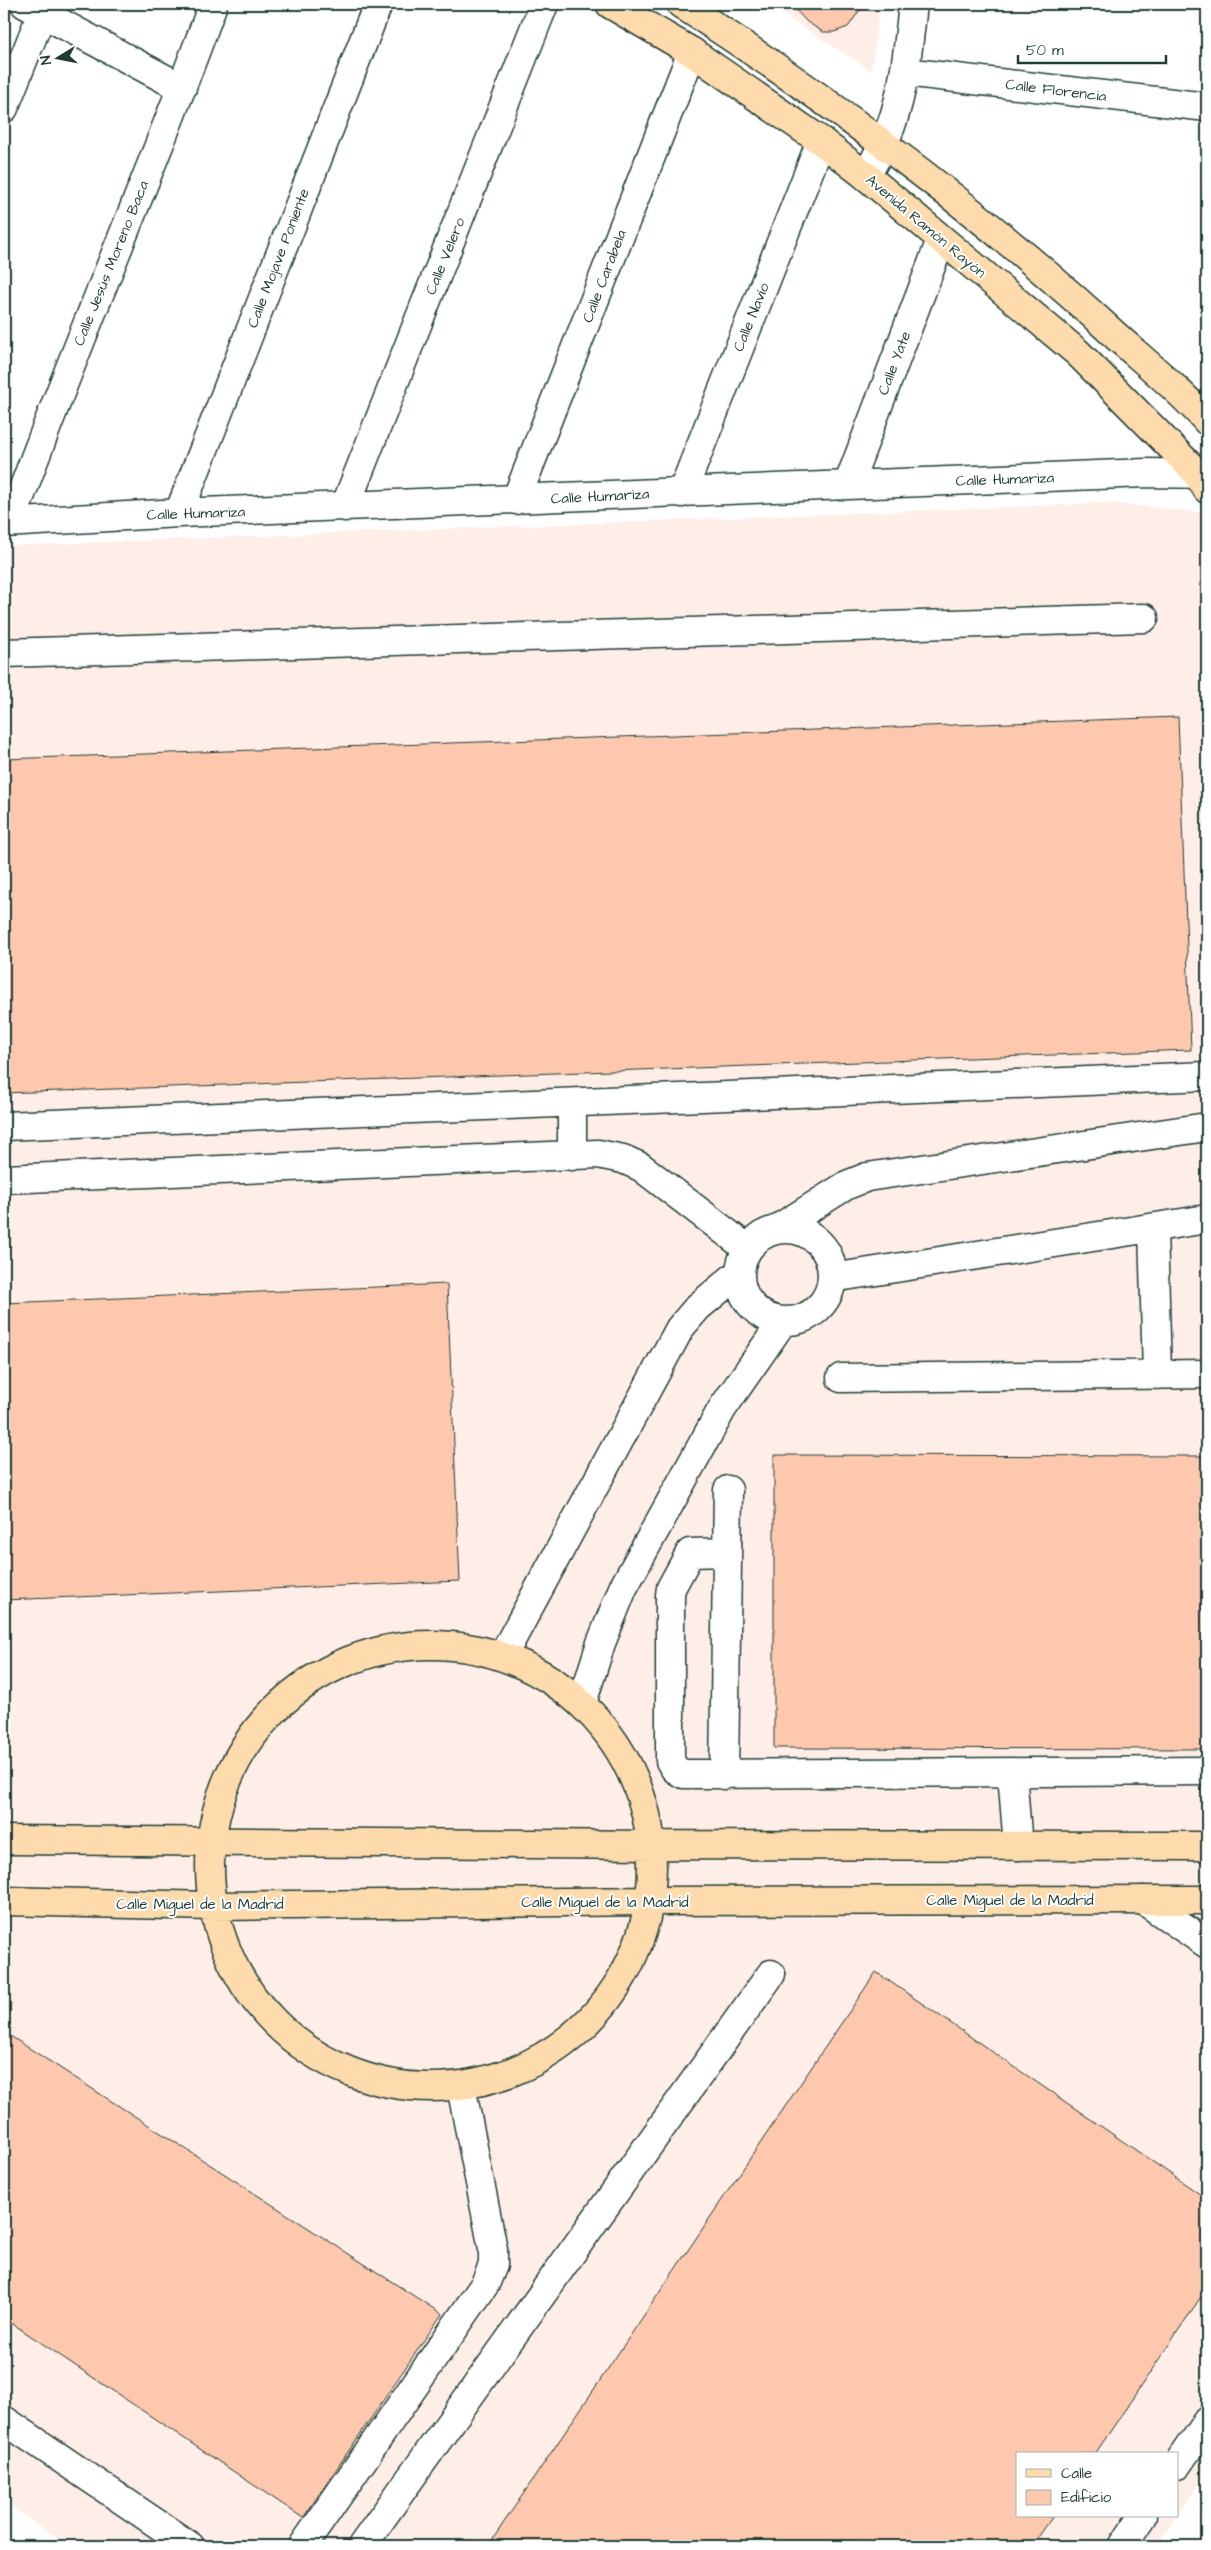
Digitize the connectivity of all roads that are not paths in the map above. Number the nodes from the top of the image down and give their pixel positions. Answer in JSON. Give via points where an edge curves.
{"nodes":[{"id":1,"x":213,"y":4,"type":"edge"},
{"id":2,"x":378,"y":4,"type":"edge"},
{"id":3,"x":544,"y":4,"type":"edge"},
{"id":4,"x":610,"y":4,"type":"edge"},
{"id":5,"x":681,"y":4,"type":"edge"},
{"id":6,"x":913,"y":4,"type":"edge"},
{"id":7,"x":34,"y":8,"type":"edge"},
{"id":8,"x":692,"y":52,"type":"junction"},
{"id":9,"x":905,"y":72,"type":"junction"},
{"id":10,"x":182,"y":88,"type":"junction"},
{"id":11,"x":1207,"y":107,"type":"edge"},
{"id":12,"x":4,"y":108,"type":"edge"},
{"id":13,"x":821,"y":141,"type":"junction"},
{"id":14,"x":884,"y":144,"type":"junction"},
{"id":15,"x":866,"y":176,"type":"junction"},
{"id":16,"x":940,"y":240,"type":"junction"},
{"id":17,"x":1207,"y":420,"type":"edge"},
{"id":18,"x":1204,"y":479,"type":"edge"},
{"id":19,"x":848,"y":485,"type":"junction"},
{"id":20,"x":682,"y":493,"type":"junction"},
{"id":21,"x":516,"y":500,"type":"junction"},
{"id":22,"x":346,"y":507,"type":"junction"},
{"id":23,"x":179,"y":513,"type":"junction"},
{"id":24,"x":7,"y":522,"type":"edge"},
{"id":25,"x":1144,"y":618,"type":"dead end"},
{"id":26,"x":4,"y":653,"type":"edge"},
{"id":27,"x":1207,"y":1076,"type":"edge"},
{"id":28,"x":572,"y":1102,"type":"junction"},
{"id":29,"x":4,"y":1126,"type":"edge"},
{"id":30,"x":1207,"y":1127,"type":"edge"},
{"id":31,"x":572,"y":1156,"type":"junction"},
{"id":32,"x":4,"y":1179,"type":"edge"},
{"id":33,"x":1207,"y":1220,"type":"edge"},
{"id":34,"x":1153,"y":1228,"type":"junction"},
{"id":35,"x":777,"y":1229,"type":"junction"},
{"id":36,"x":744,"y":1260,"type":"junction"},
{"id":37,"x":832,"y":1278,"type":"junction"},
{"id":38,"x":783,"y":1321,"type":"junction"},
{"id":39,"x":1207,"y":1374,"type":"edge"},
{"id":40,"x":1158,"y":1375,"type":"junction"},
{"id":41,"x":841,"y":1378,"type":"dead end"},
{"id":42,"x":728,"y":1490,"type":"dead end"},
{"id":43,"x":727,"y":1552,"type":"junction"},
{"id":44,"x":503,"y":1655,"type":"junction"},
{"id":45,"x":582,"y":1703,"type":"junction"},
{"id":46,"x":1207,"y":1771,"type":"edge"},
{"id":47,"x":1012,"y":1773,"type":"junction"},
{"id":48,"x":724,"y":1775,"type":"junction"},
{"id":49,"x":4,"y":1840,"type":"edge"},
{"id":50,"x":210,"y":1843,"type":"junction"},
{"id":51,"x":651,"y":1845,"type":"junction"},
{"id":52,"x":1018,"y":1846,"type":"junction"},
{"id":53,"x":1207,"y":1846,"type":"edge"},
{"id":54,"x":1143,"y":1900,"type":"junction"},
{"id":55,"x":1207,"y":1900,"type":"edge"},
{"id":56,"x":4,"y":1901,"type":"edge"},
{"id":57,"x":649,"y":1901,"type":"junction"},
{"id":58,"x":212,"y":1906,"type":"junction"},
{"id":59,"x":1207,"y":1944,"type":"edge"},
{"id":60,"x":771,"y":1974,"type":"dead end"},
{"id":61,"x":461,"y":2086,"type":"junction"},
{"id":62,"x":4,"y":2420,"type":"edge"},
{"id":63,"x":1207,"y":2421,"type":"edge"},
{"id":64,"x":1178,"y":2464,"type":"edge"},
{"id":65,"x":1142,"y":2518,"type":"edge"},
{"id":66,"x":190,"y":2546,"type":"edge"},
{"id":67,"x":302,"y":2546,"type":"edge"},
{"id":68,"x":362,"y":2546,"type":"edge"},
{"id":69,"x":1123,"y":2546,"type":"edge"}],
"edges":[{"from":1,"to":10,"type":"street","name":"Calle Jesús Moreno Baca"},
{"from":2,"to":23,"type":"street","name":"Calle Mojave Poniente"},
{"from":3,"to":22,"type":"street","name":"Calle Velero"},
{"from":4,"to":8,"type":"main road","name":"Avenida Ramón Rayón"},
{"from":5,"to":14,"type":"main road","via":[[738,40]]},
{"from":6,"to":9,"type":"street"},
{"from":7,"to":10,"type":"street"},
{"from":7,"to":12,"type":"street"},
{"from":8,"to":13,"type":"main road","name":"Avenida Ramón Rayón"},
{"from":8,"to":21,"type":"street","name":"Calle Carabela"},
{"from":9,"to":11,"type":"street","name":"Calle Florencia"},
{"from":9,"to":14,"type":"street"},
{"from":10,"to":24,"type":"street","name":"Calle Jesús Moreno Baca"},
{"from":13,"to":15,"type":"main road","name":"Avenida Ramón Rayón"},
{"from":13,"to":20,"type":"street","name":"Calle Navío"},
{"from":14,"to":15,"type":"street"},
{"from":14,"to":17,"type":"main road","via":[[1062,285]]},
{"from":15,"to":16,"type":"main road","name":"Avenida Ramón Rayón"},
{"from":16,"to":18,"type":"main road","name":"Avenida Ramón Rayón","via":[[1078,353]]},
{"from":16,"to":19,"type":"street","name":"Calle Yate"},
{"from":18,"to":19,"type":"street","name":"Calle Humariza"},
{"from":19,"to":20,"type":"street","name":"Calle Humariza"},
{"from":20,"to":21,"type":"street","name":"Calle Humariza"},
{"from":21,"to":22,"type":"street","name":"Calle Humariza"},
{"from":22,"to":23,"type":"street","name":"Calle Humariza"},
{"from":23,"to":24,"type":"street","name":"Calle Humariza"},
{"from":25,"to":26,"type":"street"},
{"from":27,"to":28,"type":"street"},
{"from":28,"to":29,"type":"street"},
{"from":28,"to":31,"type":"street"},
{"from":30,"to":35,"type":"street","via":[[867,1177],[847,1185]]},
{"from":31,"to":32,"type":"street"},
{"from":31,"to":36,"type":"street","via":[[598,1154],[641,1167]]},
{"from":33,"to":34,"type":"street"},
{"from":34,"to":37,"type":"street"},
{"from":34,"to":40,"type":"street"},
{"from":35,"to":36,"type":"street","via":[[756,1240]]},
{"from":35,"to":37,"type":"street","via":[[801,1231],[816,1240],[828,1254]]},
{"from":36,"to":38,"type":"street","via":[[741,1284],[751,1305],[771,1319]]},
{"from":36,"to":44,"type":"street","via":[[680,1328]]},
{"from":37,"to":38,"type":"street","via":[[830,1290],[816,1310],[806,1316]]},
{"from":38,"to":45,"type":"street","via":[[722,1410],[623,1588]]},
{"from":39,"to":40,"type":"street"},
{"from":40,"to":41,"type":"street"},
{"from":42,"to":43,"type":"street"},
{"from":43,"to":48,"type":"street"},
{"from":43,"to":48,"type":"street","via":[[695,1551],[686,1556],[671,1588],[670,1605],[670,1761],[675,1770],[683,1774]]},
{"from":44,"to":45,"type":"main road","via":[[547,1677]]},
{"from":44,"to":50,"type":"main road","via":[[442,1643],[375,1650],[314,1676],[262,1720],[227,1778]]},
{"from":45,"to":51,"type":"main road","via":[[616,1745],[640,1793]]},
{"from":46,"to":47,"type":"street"},
{"from":47,"to":48,"type":"street"},
{"from":47,"to":52,"type":"street"},
{"from":49,"to":50,"type":"main road"},
{"from":50,"to":51,"type":"main road"},
{"from":50,"to":58,"type":"main road"},
{"from":51,"to":52,"type":"main road"},
{"from":51,"to":57,"type":"main road"},
{"from":52,"to":53,"type":"main road"},
{"from":54,"to":55,"type":"main road","name":"Calle Miguel de la Madrid"},
{"from":54,"to":57,"type":"main road","name":"Calle Miguel de la Madrid"},
{"from":54,"to":59,"type":"street"},
{"from":56,"to":58,"type":"main road","name":"Calle Miguel de la Madrid"},
{"from":57,"to":58,"type":"main road","name":"Calle Miguel de la Madrid"},
{"from":57,"to":61,"type":"main road","via":[[633,1955],[604,2004],[578,2030],[564,2043],[516,2071]]},
{"from":58,"to":61,"type":"main road","via":[[235,1968],[260,2007],[301,2046],[351,2073],[405,2086]]},
{"from":60,"to":68,"type":"street"},
{"from":61,"to":67,"type":"street","via":[[494,2250],[493,2265],[485,2284]]},
{"from":62,"to":66,"type":"street"},
{"from":63,"to":64,"type":"street"},
{"from":65,"to":69,"type":"street"}]}
